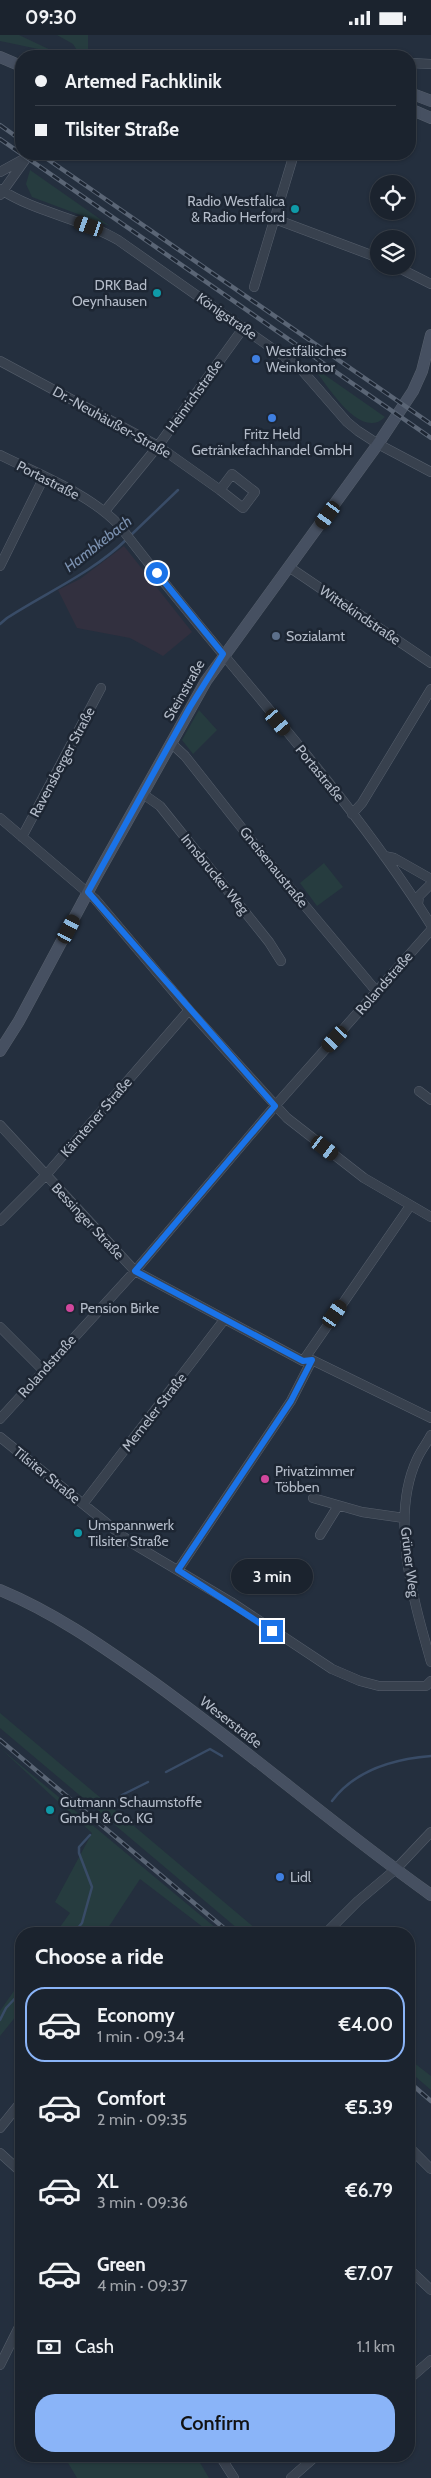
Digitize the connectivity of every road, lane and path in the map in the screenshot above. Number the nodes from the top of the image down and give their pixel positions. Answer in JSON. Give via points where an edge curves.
{"nodes":[{"id":1,"x":0,"y":56,"type":"edge"},
{"id":2,"x":15,"y":57,"type":"edge"},
{"id":3,"x":15,"y":63,"type":"edge"},
{"id":4,"x":416,"y":63,"type":"edge"},
{"id":5,"x":431,"y":64,"type":"edge"},
{"id":6,"x":416,"y":95,"type":"edge"},
{"id":7,"x":431,"y":101,"type":"edge"},
{"id":8,"x":416,"y":112,"type":"edge"},
{"id":9,"x":431,"y":118,"type":"edge"},
{"id":10,"x":25,"y":160,"type":"joint"},
{"id":11,"x":292,"y":160,"type":"edge"},
{"id":12,"x":0,"y":172,"type":"edge"},
{"id":13,"x":1,"y":191,"type":"edge"},
{"id":14,"x":275,"y":219,"type":"junction"},
{"id":15,"x":370,"y":254,"type":"edge"},
{"id":16,"x":412,"y":275,"type":"edge"},
{"id":17,"x":431,"y":285,"type":"edge"},
{"id":18,"x":254,"y":287,"type":"dead end"},
{"id":19,"x":244,"y":327,"type":"junction"},
{"id":20,"x":431,"y":335,"type":"edge"},
{"id":21,"x":0,"y":361,"type":"edge"},
{"id":22,"x":378,"y":445,"type":"junction"},
{"id":23,"x":158,"y":446,"type":"junction"},
{"id":24,"x":0,"y":455,"type":"edge"},
{"id":25,"x":431,"y":472,"type":"edge"},
{"id":26,"x":44,"y":477,"type":"junction"},
{"id":27,"x":220,"y":490,"type":"dead end"},
{"id":28,"x":105,"y":511,"type":"junction"},
{"id":29,"x":0,"y":566,"type":"edge"},
{"id":30,"x":289,"y":567,"type":"junction"},
{"id":31,"x":223,"y":654,"type":"junction"},
{"id":32,"x":431,"y":663,"type":"edge"},
{"id":33,"x":101,"y":688,"type":"dead end"},
{"id":34,"x":431,"y":689,"type":"edge"},
{"id":35,"x":171,"y":743,"type":"junction"},
{"id":36,"x":143,"y":794,"type":"junction"},
{"id":37,"x":352,"y":814,"type":"junction"},
{"id":38,"x":0,"y":818,"type":"edge"},
{"id":39,"x":22,"y":837,"type":"junction"},
{"id":40,"x":384,"y":856,"type":"junction"},
{"id":41,"x":431,"y":879,"type":"edge"},
{"id":42,"x":431,"y":884,"type":"edge"},
{"id":43,"x":88,"y":892,"type":"junction"},
{"id":44,"x":418,"y":904,"type":"junction"},
{"id":45,"x":431,"y":925,"type":"edge"},
{"id":46,"x":431,"y":930,"type":"edge"},
{"id":47,"x":281,"y":961,"type":"dead end"},
{"id":48,"x":377,"y":992,"type":"junction"},
{"id":49,"x":189,"y":1010,"type":"junction"},
{"id":50,"x":0,"y":1051,"type":"edge"},
{"id":51,"x":419,"y":1091,"type":"dead end"},
{"id":52,"x":431,"y":1100,"type":"edge"},
{"id":53,"x":275,"y":1106,"type":"junction"},
{"id":54,"x":0,"y":1125,"type":"edge"},
{"id":55,"x":46,"y":1175,"type":"junction"},
{"id":56,"x":410,"y":1206,"type":"junction"},
{"id":57,"x":431,"y":1217,"type":"edge"},
{"id":58,"x":0,"y":1221,"type":"edge"},
{"id":59,"x":135,"y":1271,"type":"junction"},
{"id":60,"x":224,"y":1320,"type":"junction"},
{"id":61,"x":0,"y":1327,"type":"edge"},
{"id":62,"x":308,"y":1360,"type":"junction"},
{"id":63,"x":43,"y":1370,"type":"junction"},
{"id":64,"x":431,"y":1418,"type":"edge"},
{"id":65,"x":0,"y":1419,"type":"edge"},
{"id":66,"x":431,"y":1435,"type":"edge"},
{"id":67,"x":0,"y":1437,"type":"edge"},
{"id":68,"x":313,"y":1497,"type":"dead end"},
{"id":69,"x":83,"y":1504,"type":"junction"},
{"id":70,"x":338,"y":1506,"type":"junction"},
{"id":71,"x":404,"y":1518,"type":"junction"},
{"id":72,"x":320,"y":1535,"type":"dead end"},
{"id":73,"x":178,"y":1570,"type":"junction"},
{"id":74,"x":0,"y":1590,"type":"edge"},
{"id":75,"x":431,"y":1662,"type":"edge"},
{"id":76,"x":431,"y":1681,"type":"edge"},
{"id":77,"x":431,"y":1832,"type":"edge"},
{"id":78,"x":396,"y":1869,"type":"junction"},
{"id":79,"x":431,"y":1895,"type":"edge"},
{"id":80,"x":332,"y":1927,"type":"edge"},
{"id":81,"x":15,"y":2109,"type":"edge"},
{"id":82,"x":0,"y":2128,"type":"edge"},
{"id":83,"x":415,"y":2153,"type":"edge"},
{"id":84,"x":2,"y":2157,"type":"edge"},
{"id":85,"x":15,"y":2167,"type":"edge"},
{"id":86,"x":431,"y":2169,"type":"edge"},
{"id":87,"x":415,"y":2275,"type":"edge"},
{"id":88,"x":431,"y":2290,"type":"edge"},
{"id":89,"x":15,"y":2335,"type":"edge"},
{"id":90,"x":431,"y":2360,"type":"edge"},
{"id":91,"x":0,"y":2365,"type":"edge"},
{"id":92,"x":415,"y":2374,"type":"edge"},
{"id":93,"x":224,"y":2462,"type":"edge"},
{"id":94,"x":309,"y":2462,"type":"edge"},
{"id":95,"x":234,"y":2478,"type":"edge"},
{"id":96,"x":291,"y":2478,"type":"edge"}],
"edges":[{"from":1,"to":2,"type":"main road"},
{"from":1,"to":3,"type":"main road"},
{"from":4,"to":5,"type":"street"},
{"from":6,"to":7,"type":"main road"},
{"from":8,"to":9,"type":"main road"},
{"from":10,"to":12,"type":"street"},
{"from":10,"to":13,"type":"street"},
{"from":11,"to":14,"type":"street"},
{"from":13,"to":19,"type":"street","name":"Königstraße","via":[[32,206],[105,232]]},
{"from":14,"to":15,"type":"street"},
{"from":14,"to":18,"type":"street"},
{"from":16,"to":17,"type":"street"},
{"from":19,"to":22,"type":"street","name":"Königstraße","via":[[300,368],[347,422]]},
{"from":19,"to":23,"type":"street","name":"Heinrichstraße"},
{"from":20,"to":22,"type":"main road","name":"Steinstraße","via":[[418,381]]},
{"from":21,"to":23,"type":"street","name":"Dr.-Neuhäußer-Straße"},
{"from":22,"to":25,"type":"street","name":"Königstraße"},
{"from":22,"to":30,"type":"main road","name":"Steinstraße"},
{"from":23,"to":27,"type":"street","name":"Dr.-Neuhäußer-Straße"},
{"from":23,"to":28,"type":"street","name":"Heinrichstraße"},
{"from":24,"to":26,"type":"street","name":"Portastraße"},
{"from":26,"to":28,"type":"street","name":"Portastraße"},
{"from":26,"to":29,"type":"street"},
{"from":28,"to":31,"type":"street","name":"Portastraße"},
{"from":30,"to":31,"type":"main road","name":"Steinstraße"},
{"from":30,"to":32,"type":"street","name":"Wittekindstraße"},
{"from":31,"to":35,"type":"main road","name":"Steinstraße"},
{"from":31,"to":37,"type":"street","name":"Portastraße"},
{"from":33,"to":39,"type":"street","name":"Ravensberger Straße"},
{"from":34,"to":37,"type":"street","via":[[362,803]]},
{"from":35,"to":36,"type":"main road","name":"Steinstraße"},
{"from":35,"to":48,"type":"street","name":"Gneisenaustraße","via":[[185,756],[270,865]]},
{"from":36,"to":43,"type":"main road","name":"Steinstraße"},
{"from":36,"to":47,"type":"street","name":"Innsbrucker Weg","via":[[160,806]]},
{"from":37,"to":40,"type":"street","name":"Portastraße"},
{"from":38,"to":39,"type":"street"},
{"from":39,"to":43,"type":"street"},
{"from":40,"to":41,"type":"street","via":[[394,858]]},
{"from":40,"to":44,"type":"street","name":"Portastraße"},
{"from":42,"to":44,"type":"street","via":[[419,896]]},
{"from":43,"to":49,"type":"street"},
{"from":43,"to":50,"type":"main road","name":"Steinstraße"},
{"from":44,"to":45,"type":"street","name":"Portastraße"},
{"from":46,"to":48,"type":"street","name":"Rolandstraße"},
{"from":48,"to":53,"type":"street","name":"Rolandstraße"},
{"from":49,"to":53,"type":"street"},
{"from":49,"to":55,"type":"street","name":"Kärntener Straße"},
{"from":51,"to":52,"type":"street"},
{"from":53,"to":56,"type":"street","via":[[364,1178]]},
{"from":53,"to":59,"type":"street","name":"Rolandstraße"},
{"from":54,"to":55,"type":"street","name":"Bessinger Straße"},
{"from":55,"to":58,"type":"street","name":"Kärntener Straße"},
{"from":55,"to":59,"type":"street","name":"Bessinger Straße"},
{"from":56,"to":57,"type":"street"},
{"from":56,"to":62,"type":"street"},
{"from":59,"to":60,"type":"street","name":"Bessinger Straße"},
{"from":59,"to":63,"type":"street","name":"Rolandstraße"},
{"from":60,"to":62,"type":"street","name":"Bessinger Straße"},
{"from":60,"to":69,"type":"street","name":"Memeler Straße"},
{"from":61,"to":63,"type":"street"},
{"from":62,"to":64,"type":"street","name":"Bessinger Straße"},
{"from":62,"to":73,"type":"street","via":[[291,1401],[270,1435]]},
{"from":63,"to":65,"type":"street","name":"Rolandstraße"},
{"from":66,"to":71,"type":"street","name":"Grüner Weg","via":[[417,1459]]},
{"from":67,"to":69,"type":"street","name":"Tilsiter Straße"},
{"from":68,"to":70,"type":"street"},
{"from":69,"to":73,"type":"street","name":"Tilsiter Straße","via":[[130,1542]]},
{"from":70,"to":71,"type":"street"},
{"from":70,"to":72,"type":"street"},
{"from":71,"to":75,"type":"street","name":"Grüner Weg","via":[[417,1613]]},
{"from":73,"to":76,"type":"street","name":"Tilsiter Straße","via":[[338,1672],[379,1686],[426,1686]]},
{"from":74,"to":78,"type":"main road","name":"Weserstraße","via":[[70,1624],[180,1701]]},
{"from":77,"to":78,"type":"street"},
{"from":78,"to":79,"type":"main road","name":"Weserstraße"},
{"from":78,"to":80,"type":"street"},
{"from":81,"to":82,"type":"street"},
{"from":83,"to":86,"type":"street"},
{"from":84,"to":85,"type":"street"},
{"from":87,"to":88,"type":"street"},
{"from":89,"to":91,"type":"street"},
{"from":90,"to":92,"type":"street"},
{"from":93,"to":95,"type":"street"},
{"from":94,"to":96,"type":"street"}]}
